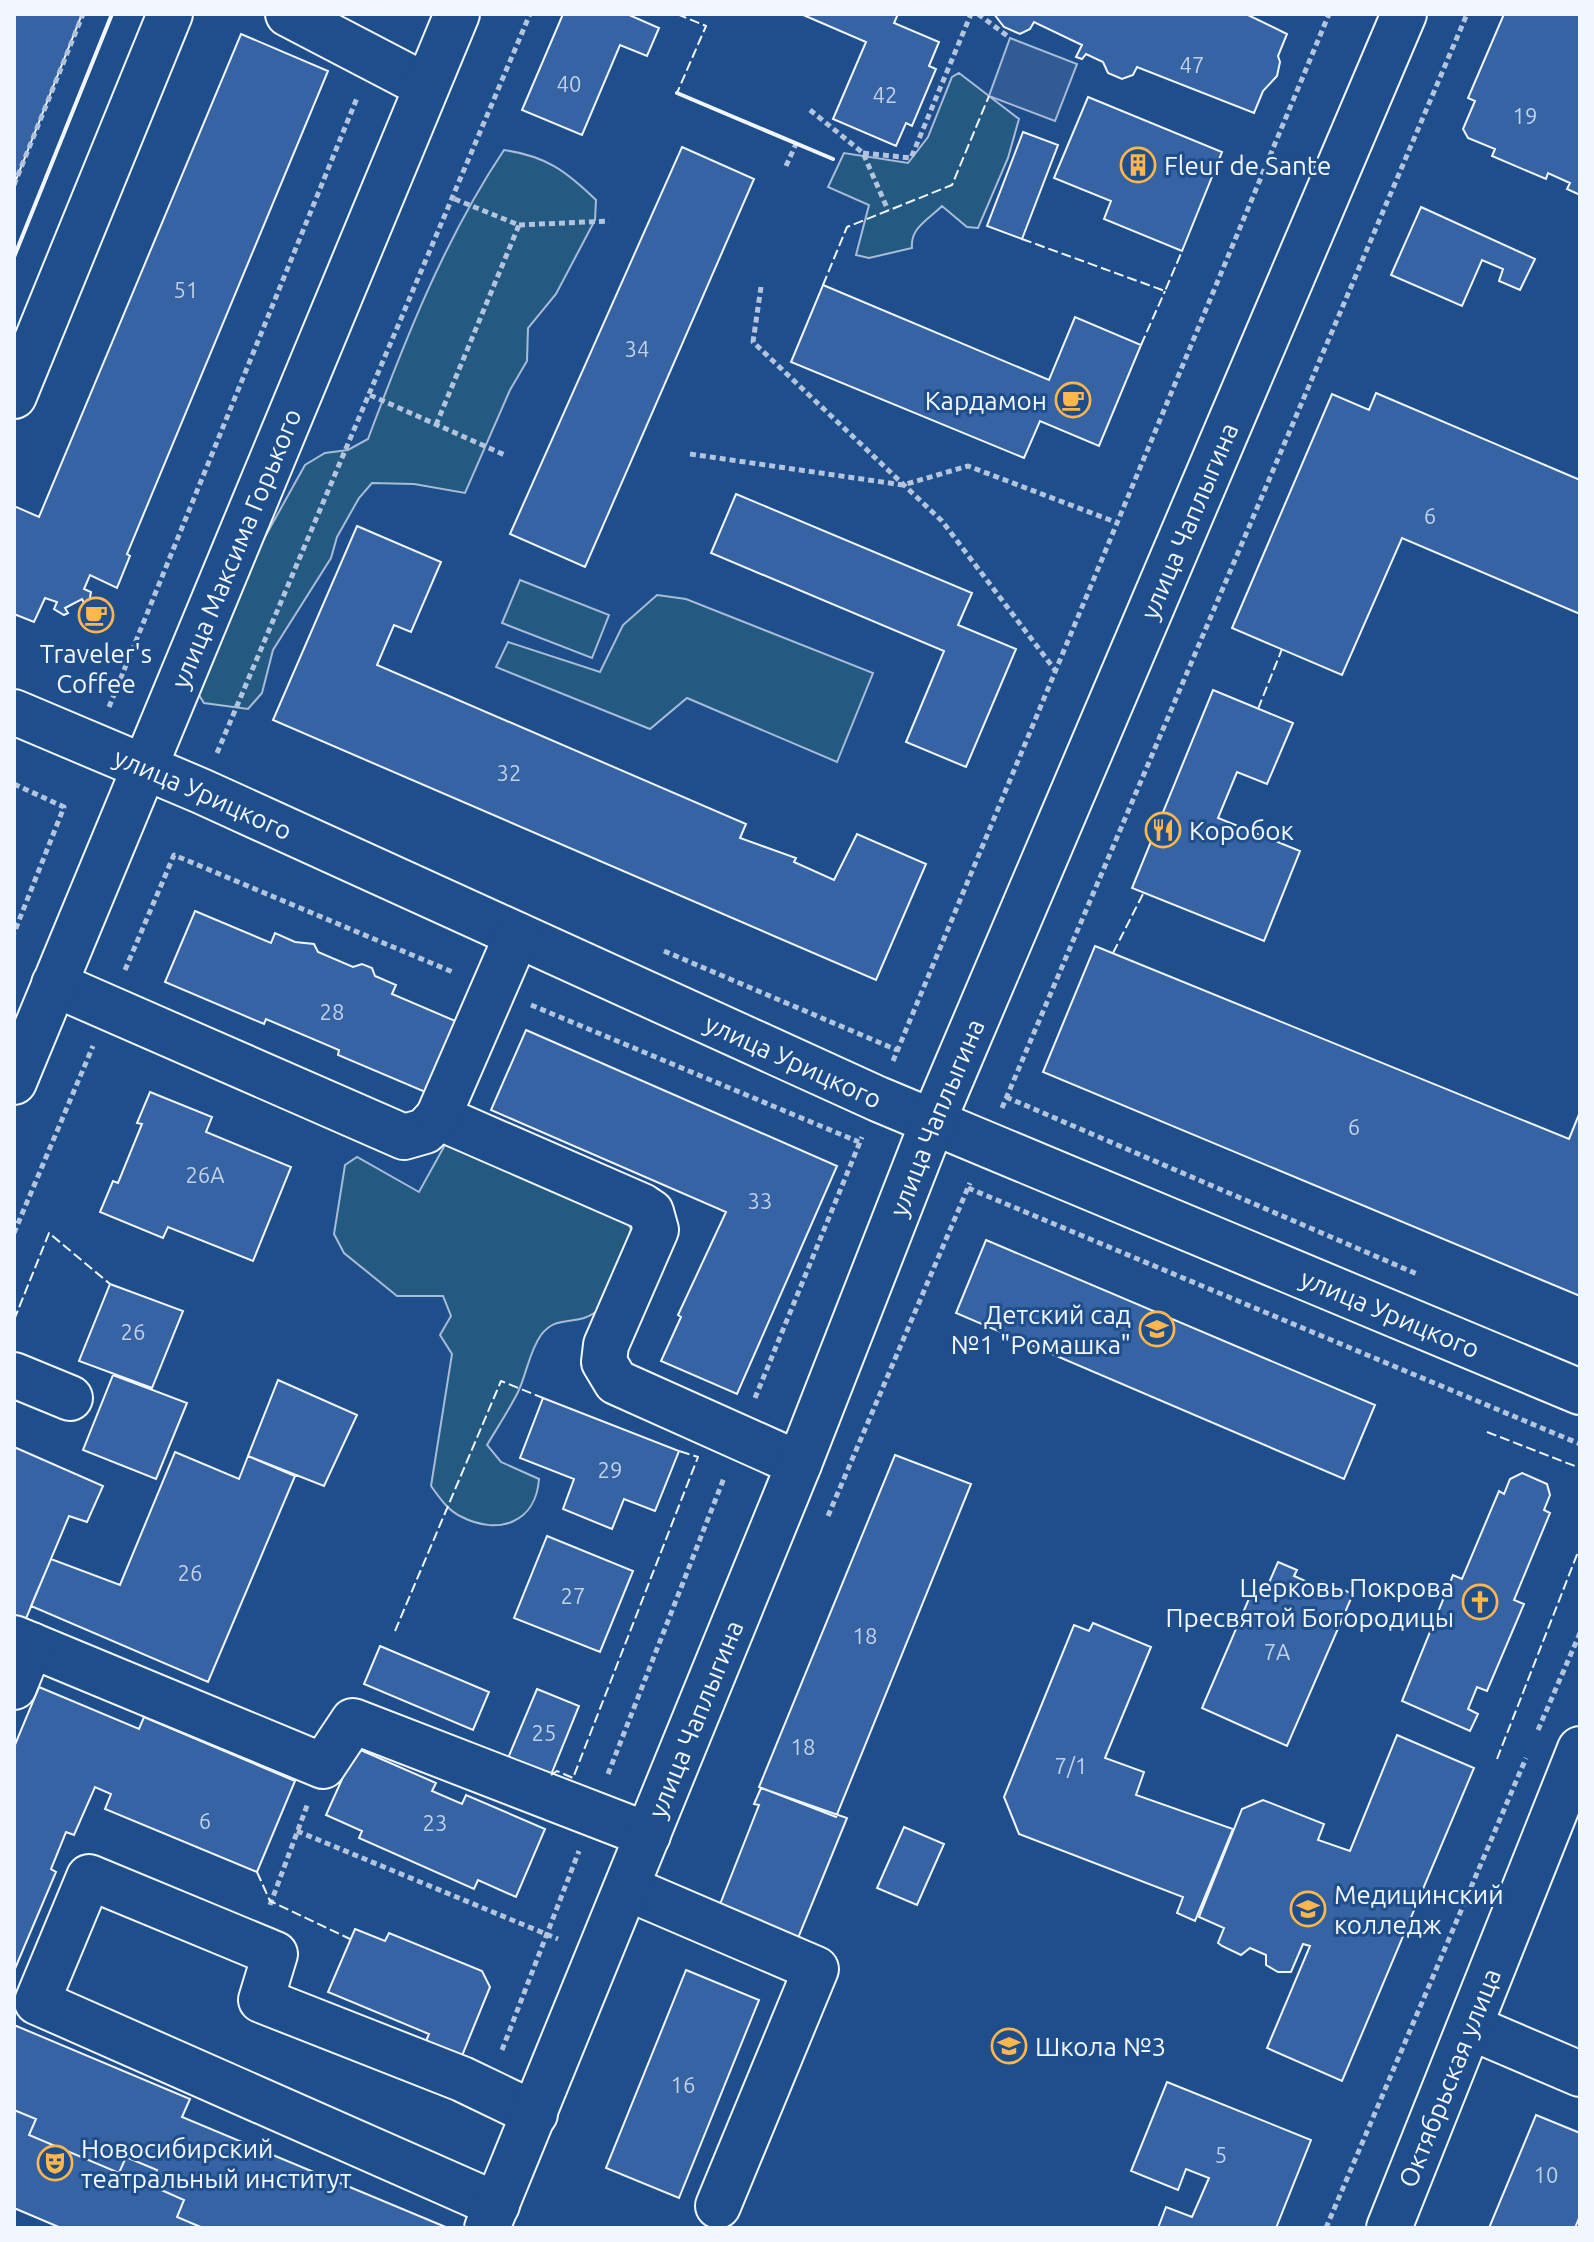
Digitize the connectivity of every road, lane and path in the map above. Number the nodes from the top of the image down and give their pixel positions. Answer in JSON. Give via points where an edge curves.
{"nodes":[{"id":1,"x":83,"y":14,"type":"edge"},
{"id":2,"x":170,"y":14,"type":"edge"},
{"id":3,"x":288,"y":14,"type":"edge"},
{"id":4,"x":457,"y":14,"type":"edge"},
{"id":5,"x":530,"y":14,"type":"edge"},
{"id":6,"x":971,"y":14,"type":"edge"},
{"id":7,"x":978,"y":14,"type":"edge"},
{"id":8,"x":1404,"y":14,"type":"edge"},
{"id":9,"x":1467,"y":14,"type":"edge"},
{"id":10,"x":1010,"y":38,"type":"dead end"},
{"id":11,"x":374,"y":57,"type":"junction"},
{"id":12,"x":426,"y":86,"type":"junction"},
{"id":13,"x":810,"y":110,"type":"dead end"},
{"id":14,"x":796,"y":144,"type":"dead end"},
{"id":15,"x":863,"y":153,"type":"junction"},
{"id":16,"x":786,"y":166,"type":"dead end"},
{"id":17,"x":14,"y":185,"type":"edge"},
{"id":18,"x":452,"y":198,"type":"junction"},
{"id":19,"x":888,"y":210,"type":"dead end"},
{"id":20,"x":609,"y":221,"type":"dead end"},
{"id":21,"x":519,"y":225,"type":"junction"},
{"id":22,"x":761,"y":287,"type":"dead end"},
{"id":23,"x":370,"y":395,"type":"junction"},
{"id":24,"x":14,"y":396,"type":"edge"},
{"id":25,"x":436,"y":425,"type":"junction"},
{"id":26,"x":690,"y":454,"type":"dead end"},
{"id":27,"x":507,"y":456,"type":"dead end"},
{"id":28,"x":903,"y":485,"type":"junction"},
{"id":29,"x":1118,"y":523,"type":"dead end"},
{"id":30,"x":1056,"y":671,"type":"dead end"},
{"id":31,"x":94,"y":706,"type":"dead end"},
{"id":32,"x":14,"y":712,"type":"edge"},
{"id":33,"x":215,"y":758,"type":"dead end"},
{"id":34,"x":144,"y":768,"type":"junction"},
{"id":35,"x":14,"y":784,"type":"edge"},
{"id":36,"x":14,"y":933,"type":"edge"},
{"id":37,"x":517,"y":935,"type":"junction"},
{"id":38,"x":54,"y":984,"type":"junction"},
{"id":39,"x":14,"y":1082,"type":"edge"},
{"id":40,"x":1006,"y":1097,"type":"junction"},
{"id":41,"x":438,"y":1117,"type":"junction"},
{"id":42,"x":934,"y":1119,"type":"junction"},
{"id":43,"x":988,"y":1143,"type":"junction"},
{"id":44,"x":968,"y":1188,"type":"junction"},
{"id":45,"x":1422,"y":1276,"type":"dead end"},
{"id":46,"x":14,"y":1375,"type":"edge"},
{"id":47,"x":1580,"y":1392,"type":"edge"},
{"id":48,"x":70,"y":1398,"type":"dead end"},
{"id":49,"x":1580,"y":1444,"type":"edge"},
{"id":50,"x":799,"y":1464,"type":"junction"},
{"id":51,"x":825,"y":1524,"type":"dead end"},
{"id":52,"x":1580,"y":1633,"type":"edge"},
{"id":53,"x":23,"y":1641,"type":"edge"},
{"id":54,"x":14,"y":1687,"type":"edge"},
{"id":55,"x":1536,"y":1734,"type":"dead end"},
{"id":56,"x":1530,"y":1749,"type":"dead end"},
{"id":57,"x":1579,"y":1757,"type":"edge"},
{"id":58,"x":323,"y":1766,"type":"junction"},
{"id":59,"x":297,"y":1831,"type":"junction"},
{"id":60,"x":648,"y":1835,"type":"junction"},
{"id":61,"x":627,"y":1888,"type":"junction"},
{"id":62,"x":275,"y":1954,"type":"junction"},
{"id":63,"x":599,"y":1957,"type":"junction"},
{"id":64,"x":1470,"y":2027,"type":"junction"},
{"id":65,"x":1580,"y":2074,"type":"edge"},
{"id":66,"x":535,"y":2114,"type":"junction"},
{"id":67,"x":718,"y":2206,"type":"dead end"},
{"id":68,"x":492,"y":2216,"type":"edge"},
{"id":69,"x":1326,"y":2228,"type":"edge"},
{"id":70,"x":1389,"y":2228,"type":"edge"}],
"edges":[{"from":1,"to":17,"type":"path"},
{"from":2,"to":24,"type":"street"},
{"from":3,"to":11,"type":"street"},
{"from":4,"to":12,"type":"street","name":"улица Максима Горького"},
{"from":5,"to":18,"type":"path"},
{"from":6,"to":15,"type":"path","via":[[911,158]]},
{"from":7,"to":10,"type":"path"},
{"from":8,"to":42,"type":"street","name":"улица Чаплыгина"},
{"from":9,"to":40,"type":"path"},
{"from":11,"to":12,"type":"street"},
{"from":11,"to":31,"type":"path","via":[[107,712]]},
{"from":12,"to":34,"type":"street","name":"улица Максима Горького"},
{"from":13,"to":15,"type":"path"},
{"from":14,"to":16,"type":"path"},
{"from":15,"to":19,"type":"path"},
{"from":18,"to":21,"type":"path"},
{"from":18,"to":23,"type":"path"},
{"from":20,"to":21,"type":"path"},
{"from":21,"to":25,"type":"path"},
{"from":22,"to":28,"type":"path","via":[[753,342]]},
{"from":23,"to":25,"type":"path"},
{"from":23,"to":33,"type":"path"},
{"from":25,"to":27,"type":"path"},
{"from":26,"to":28,"type":"path"},
{"from":28,"to":29,"type":"path","via":[[968,466]]},
{"from":28,"to":30,"type":"path","via":[[942,521]]},
{"from":32,"to":34,"type":"street","name":"улица Урицкого"},
{"from":34,"to":37,"type":"street","name":"улица Урицкого"},
{"from":34,"to":38,"type":"street","name":"улица Максима Горького"},
{"from":35,"to":36,"type":"path","via":[[64,807]]},
{"from":37,"to":41,"type":"street"},
{"from":37,"to":42,"type":"street","name":"улица Урицкого","via":[[878,1099]]},
{"from":38,"to":39,"type":"street","name":"улица Максима Горького"},
{"from":38,"to":41,"type":"street","via":[[404,1137],[425,1131]]},
{"from":40,"to":43,"type":"path"},
{"from":40,"to":45,"type":"path"},
{"from":41,"to":50,"type":"street","via":[[651,1212],[656,1230],[606,1345],[606,1371],[616,1382]]},
{"from":42,"to":43,"type":"street","name":"улица Урицкого"},
{"from":42,"to":50,"type":"street","name":"улица Чаплыгина"},
{"from":43,"to":44,"type":"path"},
{"from":43,"to":47,"type":"street","name":"улица Урицкого"},
{"from":44,"to":49,"type":"path"},
{"from":44,"to":51,"type":"path"},
{"from":46,"to":48,"type":"street"},
{"from":50,"to":60,"type":"street","name":"улица Чаплыгина"},
{"from":52,"to":55,"type":"path"},
{"from":53,"to":54,"type":"street"},
{"from":53,"to":58,"type":"street"},
{"from":56,"to":69,"type":"path"},
{"from":57,"to":64,"type":"street","name":"Октябрьская улица"},
{"from":58,"to":59,"type":"path"},
{"from":58,"to":60,"type":"street","via":[[353,1721]]},
{"from":59,"to":62,"type":"path","via":[[270,1901]]},
{"from":59,"to":63,"type":"path"},
{"from":60,"to":61,"type":"street","name":"улица Чаплыгина"},
{"from":61,"to":63,"type":"street","name":"улица Чаплыгина"},
{"from":61,"to":67,"type":"street","via":[[816,1969]]},
{"from":62,"to":66,"type":"street","via":[[261,2000],[462,2079]]},
{"from":62,"to":68,"type":"street","via":[[89,1877],[37,2002]]},
{"from":63,"to":66,"type":"street","name":"улица Чаплыгина"},
{"from":64,"to":65,"type":"street"},
{"from":64,"to":70,"type":"street","name":"Октябрьская улица"},
{"from":66,"to":68,"type":"street","name":"улица Чаплыгина"}]}
